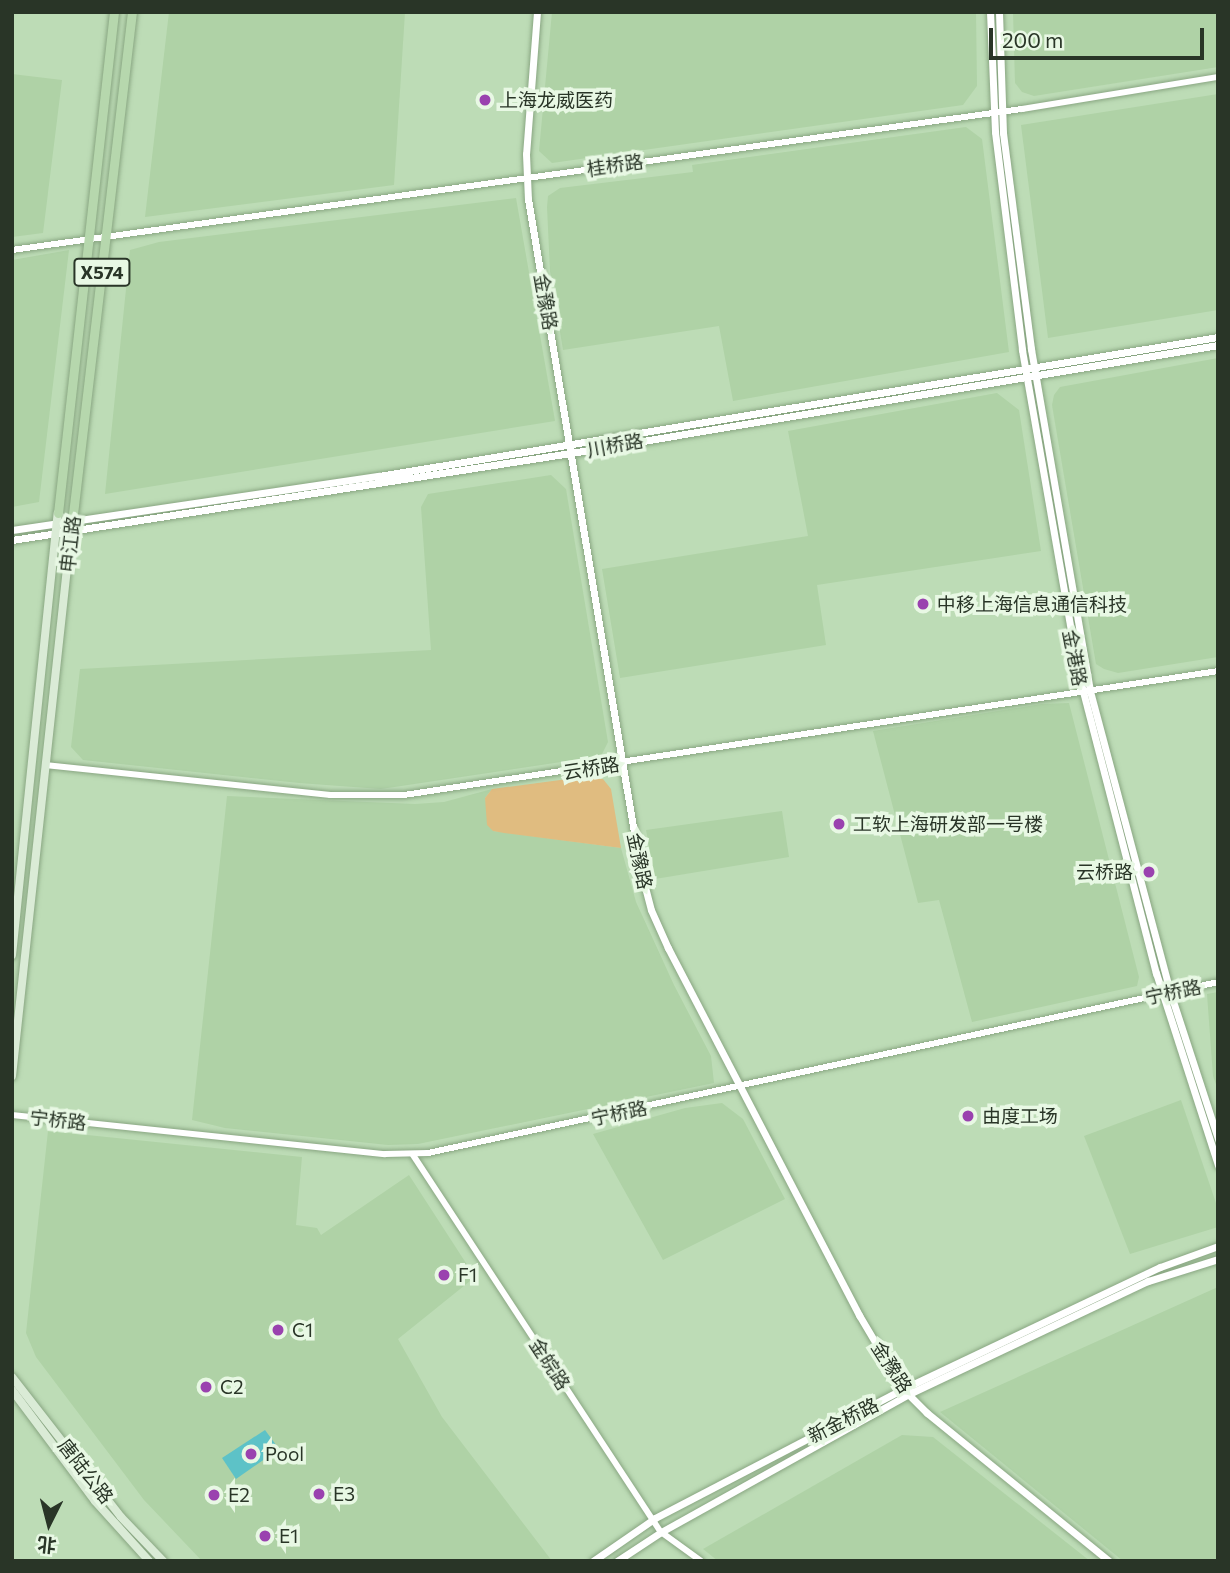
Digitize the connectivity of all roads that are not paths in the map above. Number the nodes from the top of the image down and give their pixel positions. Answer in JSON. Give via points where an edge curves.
{"nodes":[{"id":1,"x":114,"y":12,"type":"edge"},
{"id":2,"x":132,"y":12,"type":"edge"},
{"id":3,"x":537,"y":12,"type":"edge"},
{"id":4,"x":990,"y":12,"type":"edge"},
{"id":5,"x":999,"y":12,"type":"edge"},
{"id":6,"x":1218,"y":76,"type":"edge"},
{"id":7,"x":997,"y":112,"type":"junction"},
{"id":8,"x":526,"y":177,"type":"junction"},
{"id":9,"x":107,"y":235,"type":"junction"},
{"id":10,"x":89,"y":238,"type":"junction"},
{"id":11,"x":12,"y":250,"type":"edge"},
{"id":12,"x":1218,"y":337,"type":"edge"},
{"id":13,"x":1218,"y":345,"type":"edge"},
{"id":14,"x":1030,"y":371,"type":"junction"},
{"id":15,"x":570,"y":449,"type":"junction"},
{"id":16,"x":58,"y":513,"type":"joint"},
{"id":17,"x":57,"y":523,"type":"junction"},
{"id":18,"x":72,"y":526,"type":"junction"},
{"id":19,"x":12,"y":530,"type":"edge"},
{"id":20,"x":55,"y":533,"type":"junction"},
{"id":21,"x":12,"y":540,"type":"edge"},
{"id":22,"x":1218,"y":671,"type":"edge"},
{"id":23,"x":1086,"y":691,"type":"junction"},
{"id":24,"x":623,"y":764,"type":"junction"},
{"id":25,"x":45,"y":765,"type":"junction"},
{"id":26,"x":12,"y":955,"type":"edge"},
{"id":27,"x":1218,"y":982,"type":"edge"},
{"id":28,"x":1166,"y":993,"type":"junction"},
{"id":29,"x":12,"y":1076,"type":"edge"},
{"id":30,"x":741,"y":1086,"type":"junction"},
{"id":31,"x":12,"y":1115,"type":"edge"},
{"id":32,"x":1218,"y":1139,"type":"edge"},
{"id":33,"x":413,"y":1155,"type":"junction"},
{"id":34,"x":1218,"y":1165,"type":"edge"},
{"id":35,"x":1218,"y":1247,"type":"edge"},
{"id":36,"x":1218,"y":1259,"type":"edge"},
{"id":37,"x":12,"y":1377,"type":"edge"},
{"id":38,"x":12,"y":1390,"type":"edge"},
{"id":39,"x":905,"y":1392,"type":"junction"},
{"id":40,"x":653,"y":1519,"type":"junction"},
{"id":41,"x":661,"y":1532,"type":"junction"},
{"id":42,"x":149,"y":1561,"type":"edge"},
{"id":43,"x":163,"y":1561,"type":"edge"},
{"id":44,"x":593,"y":1561,"type":"edge"},
{"id":45,"x":617,"y":1561,"type":"edge"},
{"id":46,"x":701,"y":1561,"type":"edge"},
{"id":47,"x":1109,"y":1561,"type":"edge"}],
"edges":[{"from":1,"to":10,"type":"main road","name":"申江路","number":"X574"},
{"from":2,"to":9,"type":"main road","name":"申江路","number":"X574"},
{"from":3,"to":8,"type":"street","name":"金豫路"},
{"from":4,"to":7,"type":"street","name":"金港路"},
{"from":5,"to":7,"type":"street","name":"金港路"},
{"from":6,"to":7,"type":"street","name":"桂桥路"},
{"from":7,"to":8,"type":"street","name":"桂桥路"},
{"from":7,"to":14,"type":"street","name":"金港路"},
{"from":8,"to":9,"type":"street","name":"桂桥路"},
{"from":8,"to":15,"type":"street","name":"金豫路"},
{"from":9,"to":10,"type":"street","name":"桂桥路"},
{"from":9,"to":18,"type":"main road","name":"申江路","number":"X574"},
{"from":10,"to":11,"type":"street","name":"桂桥路"},
{"from":10,"to":16,"type":"main road","name":"申江路","number":"X574"},
{"from":12,"to":14,"type":"street","name":"川桥路"},
{"from":13,"to":14,"type":"street","name":"川桥路"},
{"from":14,"to":15,"type":"street","name":"川桥路"},
{"from":14,"to":23,"type":"street","name":"金港路"},
{"from":15,"to":18,"type":"street","name":"川桥路"},
{"from":15,"to":24,"type":"street","name":"金豫路"},
{"from":16,"to":17,"type":"main road","name":"申江路","number":"X574"},
{"from":17,"to":18,"type":"street","name":"川桥路"},
{"from":17,"to":19,"type":"street","name":"川桥路"},
{"from":17,"to":20,"type":"main road","name":"申江路","number":"X574"},
{"from":18,"to":20,"type":"street","name":"川桥路"},
{"from":18,"to":25,"type":"main road","name":"申江路","number":"X574"},
{"from":20,"to":21,"type":"street","name":"川桥路"},
{"from":20,"to":26,"type":"main road","name":"申江路","number":"X574"},
{"from":22,"to":23,"type":"street","name":"云桥路"},
{"from":23,"to":24,"type":"street","name":"云桥路"},
{"from":23,"to":28,"type":"street","name":"金港路"},
{"from":24,"to":25,"type":"street","name":"云桥路","via":[[380,796],[330,795]]},
{"from":24,"to":30,"type":"street","name":"金豫路","via":[[640,869],[652,910]]},
{"from":25,"to":29,"type":"main road","name":"申江路","number":"X574"},
{"from":27,"to":28,"type":"street","name":"宁桥路"},
{"from":28,"to":30,"type":"street","name":"宁桥路"},
{"from":28,"to":32,"type":"street","name":"金港路"},
{"from":28,"to":34,"type":"street","name":"金港路"},
{"from":30,"to":33,"type":"street","name":"宁桥路"},
{"from":30,"to":39,"type":"street","name":"金豫路","via":[[859,1315]]},
{"from":31,"to":33,"type":"street","name":"宁桥路"},
{"from":33,"to":40,"type":"street","name":"金皖路"},
{"from":35,"to":39,"type":"street","name":"新金桥路","via":[[1160,1267]]},
{"from":36,"to":39,"type":"street","name":"新金桥路","via":[[1148,1281]]},
{"from":37,"to":43,"type":"main road","name":"唐陆公路","via":[[121,1517]]},
{"from":38,"to":42,"type":"main road","name":"唐陆公路","via":[[95,1501]]},
{"from":39,"to":40,"type":"street","name":"新金桥路"},
{"from":39,"to":41,"type":"street","name":"新金桥路"},
{"from":39,"to":47,"type":"street","name":"金豫路"},
{"from":40,"to":41,"type":"street","name":"金皖路"},
{"from":40,"to":44,"type":"street","name":"新金桥路"},
{"from":41,"to":45,"type":"street","name":"新金桥路"},
{"from":41,"to":46,"type":"street","name":"金皖路"}]}
